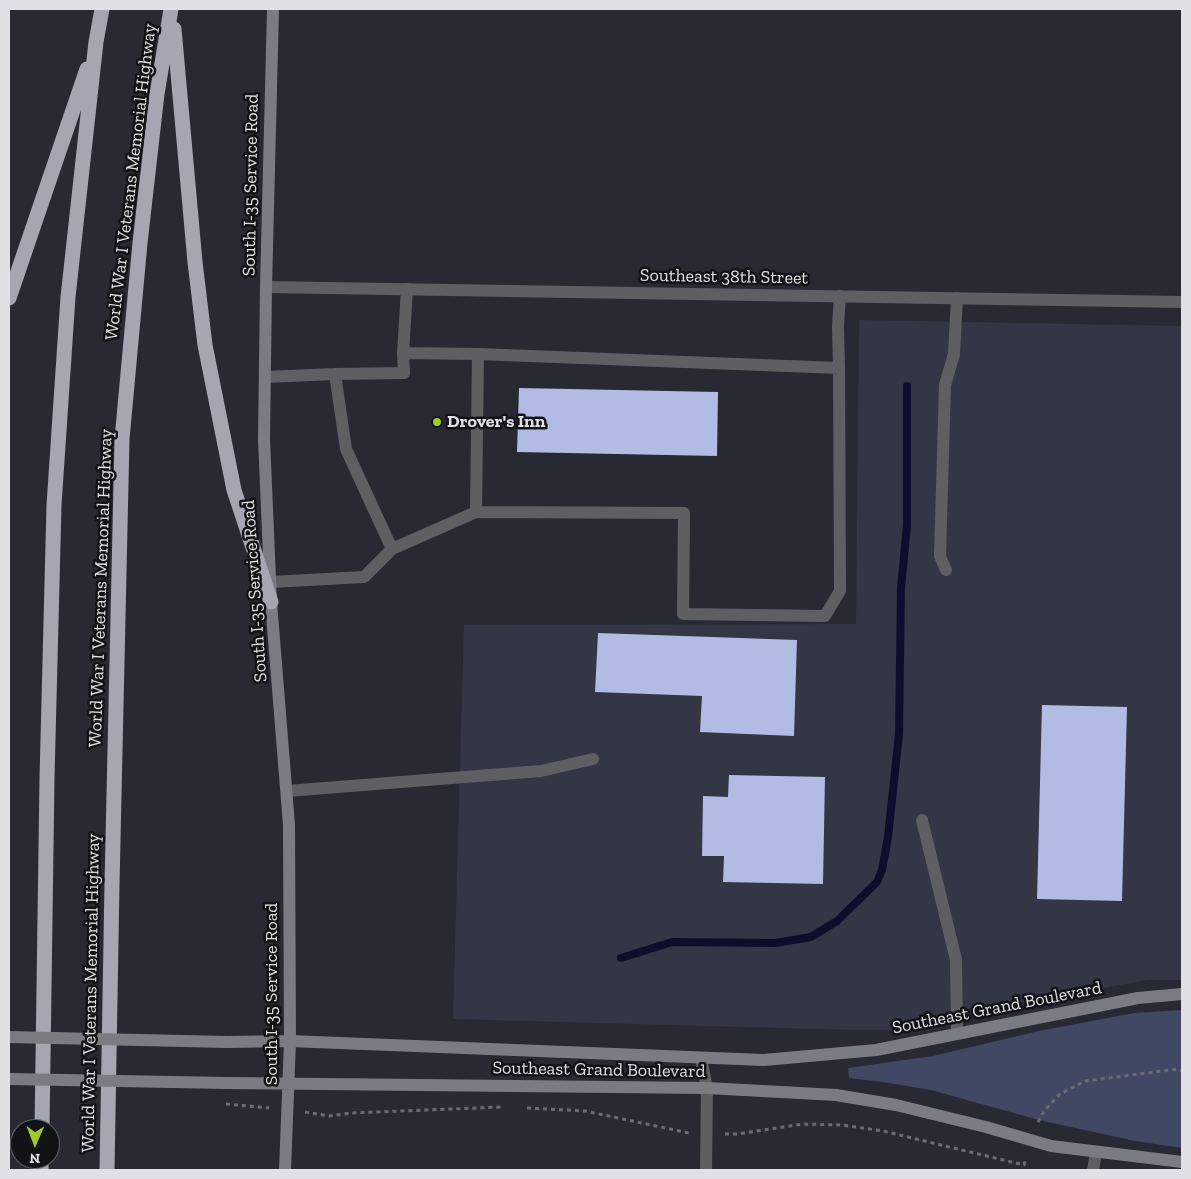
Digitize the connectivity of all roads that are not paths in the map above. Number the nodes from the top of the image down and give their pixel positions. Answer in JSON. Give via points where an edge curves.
{"nodes":[{"id":1,"x":102,"y":9,"type":"edge"},
{"id":2,"x":172,"y":9,"type":"edge"},
{"id":3,"x":273,"y":9,"type":"edge"},
{"id":4,"x":96,"y":42,"type":"junction"},
{"id":5,"x":266,"y":287,"type":"junction"},
{"id":6,"x":407,"y":289,"type":"junction"},
{"id":7,"x":840,"y":296,"type":"junction"},
{"id":8,"x":9,"y":298,"type":"edge"},
{"id":9,"x":957,"y":298,"type":"junction"},
{"id":10,"x":1182,"y":302,"type":"edge"},
{"id":11,"x":404,"y":353,"type":"junction"},
{"id":12,"x":478,"y":354,"type":"junction"},
{"id":13,"x":838,"y":368,"type":"junction"},
{"id":14,"x":335,"y":374,"type":"junction"},
{"id":15,"x":265,"y":377,"type":"junction"},
{"id":16,"x":476,"y":512,"type":"junction"},
{"id":17,"x":392,"y":549,"type":"junction"},
{"id":18,"x":946,"y":570,"type":"dead end"},
{"id":19,"x":271,"y":582,"type":"junction"},
{"id":20,"x":271,"y":602,"type":"junction"},
{"id":21,"x":593,"y":759,"type":"dead end"},
{"id":22,"x":287,"y":791,"type":"junction"},
{"id":23,"x":922,"y":820,"type":"dead end"},
{"id":24,"x":1182,"y":994,"type":"edge"},
{"id":25,"x":957,"y":1034,"type":"junction"},
{"id":26,"x":9,"y":1037,"type":"edge"},
{"id":27,"x":290,"y":1041,"type":"junction"},
{"id":28,"x":701,"y":1058,"type":"junction"},
{"id":29,"x":9,"y":1078,"type":"edge"},
{"id":30,"x":289,"y":1085,"type":"junction"},
{"id":31,"x":706,"y":1088,"type":"junction"},
{"id":32,"x":42,"y":1119,"type":"edge"},
{"id":33,"x":1096,"y":1153,"type":"junction"},
{"id":34,"x":1182,"y":1162,"type":"edge"},
{"id":35,"x":107,"y":1170,"type":"edge"},
{"id":36,"x":285,"y":1170,"type":"edge"},
{"id":37,"x":706,"y":1170,"type":"edge"},
{"id":38,"x":1092,"y":1170,"type":"edge"}],
"edges":[{"from":1,"to":4,"type":"highway"},
{"from":2,"to":20,"type":"highway","via":[[205,345],[234,490]]},
{"from":2,"to":35,"type":"highway","name":"World War I Veterans Memorial Highway","via":[[157,94],[122,439]]},
{"from":3,"to":5,"type":"street","name":"South I-35 Service Road"},
{"from":4,"to":8,"type":"highway"},
{"from":4,"to":32,"type":"highway","via":[[68,297],[54,505]]},
{"from":5,"to":6,"type":"street","name":"Southeast 38th Street"},
{"from":5,"to":15,"type":"street","name":"South I-35 Service Road"},
{"from":6,"to":7,"type":"street","name":"Southeast 38th Street"},
{"from":6,"to":11,"type":"street"},
{"from":7,"to":9,"type":"street","name":"Southeast 38th Street"},
{"from":7,"to":13,"type":"street"},
{"from":9,"to":10,"type":"street","name":"Southeast 38th Street"},
{"from":9,"to":18,"type":"street","via":[[954,354],[945,385],[940,556]]},
{"from":11,"to":12,"type":"street"},
{"from":11,"to":14,"type":"street","via":[[404,373]]},
{"from":12,"to":13,"type":"street"},
{"from":12,"to":16,"type":"street"},
{"from":13,"to":16,"type":"street","via":[[840,591],[825,616],[683,614],[684,514]]},
{"from":14,"to":15,"type":"street"},
{"from":14,"to":17,"type":"street","via":[[346,448]]},
{"from":15,"to":19,"type":"street","name":"South I-35 Service Road","via":[[264,438]]},
{"from":16,"to":17,"type":"street"},
{"from":17,"to":19,"type":"street","via":[[364,577]]},
{"from":19,"to":20,"type":"street","name":"South I-35 Service Road"},
{"from":20,"to":22,"type":"street","name":"South I-35 Service Road"},
{"from":21,"to":22,"type":"street","via":[[541,771]]},
{"from":22,"to":27,"type":"street","name":"South I-35 Service Road"},
{"from":23,"to":25,"type":"street","via":[[956,960]]},
{"from":24,"to":25,"type":"street","name":"Southeast Grand Boulevard","via":[[1138,998]]},
{"from":25,"to":28,"type":"street","name":"Southeast Grand Boulevard","via":[[876,1050],[764,1060]]},
{"from":26,"to":27,"type":"street","name":"Southeast Grand Boulevard","bridge":true},
{"from":27,"to":28,"type":"street","name":"Southeast Grand Boulevard"},
{"from":27,"to":30,"type":"street","name":"South I-35 Service Road"},
{"from":28,"to":31,"type":"street"},
{"from":29,"to":30,"type":"street","name":"Southeast Grand Boulevard","bridge":true},
{"from":30,"to":31,"type":"street","name":"Southeast Grand Boulevard"},
{"from":30,"to":36,"type":"street","name":"South I-35 Service Road"},
{"from":31,"to":33,"type":"street","name":"Southeast Grand Boulevard","via":[[836,1095],[870,1100],[1051,1146]]},
{"from":31,"to":37,"type":"street"},
{"from":33,"to":34,"type":"street","name":"Southeast Grand Boulevard"},
{"from":33,"to":38,"type":"street"}]}
